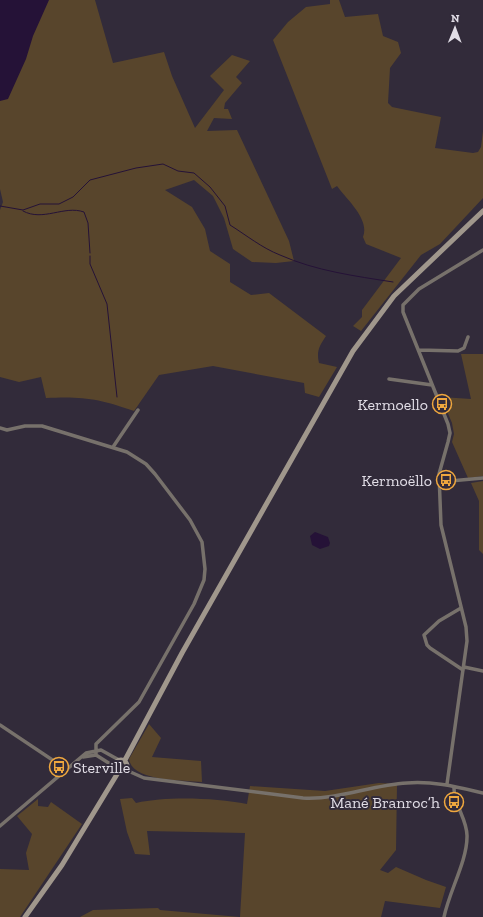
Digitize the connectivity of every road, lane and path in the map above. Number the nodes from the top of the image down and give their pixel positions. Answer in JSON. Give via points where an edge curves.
{"nodes":[{"id":1,"x":483,"y":212,"type":"edge"},
{"id":2,"x":483,"y":250,"type":"edge"},
{"id":3,"x":468,"y":337,"type":"dead end"},
{"id":4,"x":419,"y":350,"type":"junction"},
{"id":5,"x":389,"y":380,"type":"dead end"},
{"id":6,"x":432,"y":385,"type":"junction"},
{"id":7,"x":138,"y":410,"type":"dead end"},
{"id":8,"x":0,"y":428,"type":"edge"},
{"id":9,"x":114,"y":446,"type":"junction"},
{"id":10,"x":483,"y":478,"type":"edge"},
{"id":11,"x":439,"y":482,"type":"junction"},
{"id":12,"x":461,"y":608,"type":"junction"},
{"id":13,"x":463,"y":669,"type":"junction"},
{"id":14,"x":483,"y":671,"type":"edge"},
{"id":15,"x":0,"y":724,"type":"edge"},
{"id":16,"x":102,"y":738,"type":"junction"},
{"id":17,"x":95,"y":750,"type":"junction"},
{"id":18,"x":101,"y":750,"type":"junction"},
{"id":19,"x":96,"y":755,"type":"junction"},
{"id":20,"x":82,"y":757,"type":"junction"},
{"id":21,"x":122,"y":760,"type":"junction"},
{"id":22,"x":66,"y":769,"type":"junction"},
{"id":23,"x":117,"y":769,"type":"junction"},
{"id":24,"x":126,"y":770,"type":"junction"},
{"id":25,"x":447,"y":784,"type":"junction"},
{"id":26,"x":454,"y":787,"type":"junction"},
{"id":27,"x":483,"y":793,"type":"edge"},
{"id":28,"x":0,"y":826,"type":"edge"},
{"id":29,"x":26,"y":917,"type":"edge"},
{"id":30,"x":444,"y":917,"type":"edge"}],
"edges":[{"from":1,"to":21,"type":"main road","via":[[399,291],[353,351]]},
{"from":2,"to":4,"type":"street","via":[[419,289],[403,304],[403,312]]},
{"from":3,"to":4,"type":"street","via":[[464,348],[458,351]]},
{"from":4,"to":6,"type":"street"},
{"from":5,"to":6,"type":"street"},
{"from":6,"to":11,"type":"street","via":[[450,433]]},
{"from":7,"to":9,"type":"street"},
{"from":8,"to":9,"type":"street","via":[[7,430],[42,426]]},
{"from":9,"to":16,"type":"street","via":[[146,464],[190,520],[202,542],[205,569],[204,580],[194,604],[139,702]]},
{"from":10,"to":11,"type":"street"},
{"from":11,"to":12,"type":"street","via":[[441,525]]},
{"from":12,"to":13,"type":"street","via":[[467,642]]},
{"from":12,"to":13,"type":"street","via":[[439,621],[424,635],[430,648]]},
{"from":13,"to":14,"type":"street"},
{"from":13,"to":25,"type":"street"},
{"from":15,"to":22,"type":"street"},
{"from":16,"to":17,"type":"street","via":[[96,744]]},
{"from":16,"to":18,"type":"street"},
{"from":17,"to":18,"type":"street"},
{"from":17,"to":19,"type":"street"},
{"from":17,"to":20,"type":"street"},
{"from":18,"to":21,"type":"street"},
{"from":19,"to":20,"type":"street"},
{"from":19,"to":23,"type":"street"},
{"from":20,"to":22,"type":"street"},
{"from":21,"to":23,"type":"main road","via":[[116,763]]},
{"from":21,"to":24,"type":"main road","via":[[127,764]]},
{"from":22,"to":28,"type":"street"},
{"from":23,"to":24,"type":"main road"},
{"from":23,"to":29,"type":"main road","via":[[62,865]]},
{"from":24,"to":25,"type":"street","via":[[144,778],[322,799],[407,783]]},
{"from":25,"to":26,"type":"street"},
{"from":26,"to":27,"type":"street"},
{"from":26,"to":30,"type":"street","via":[[467,838]]}]}
